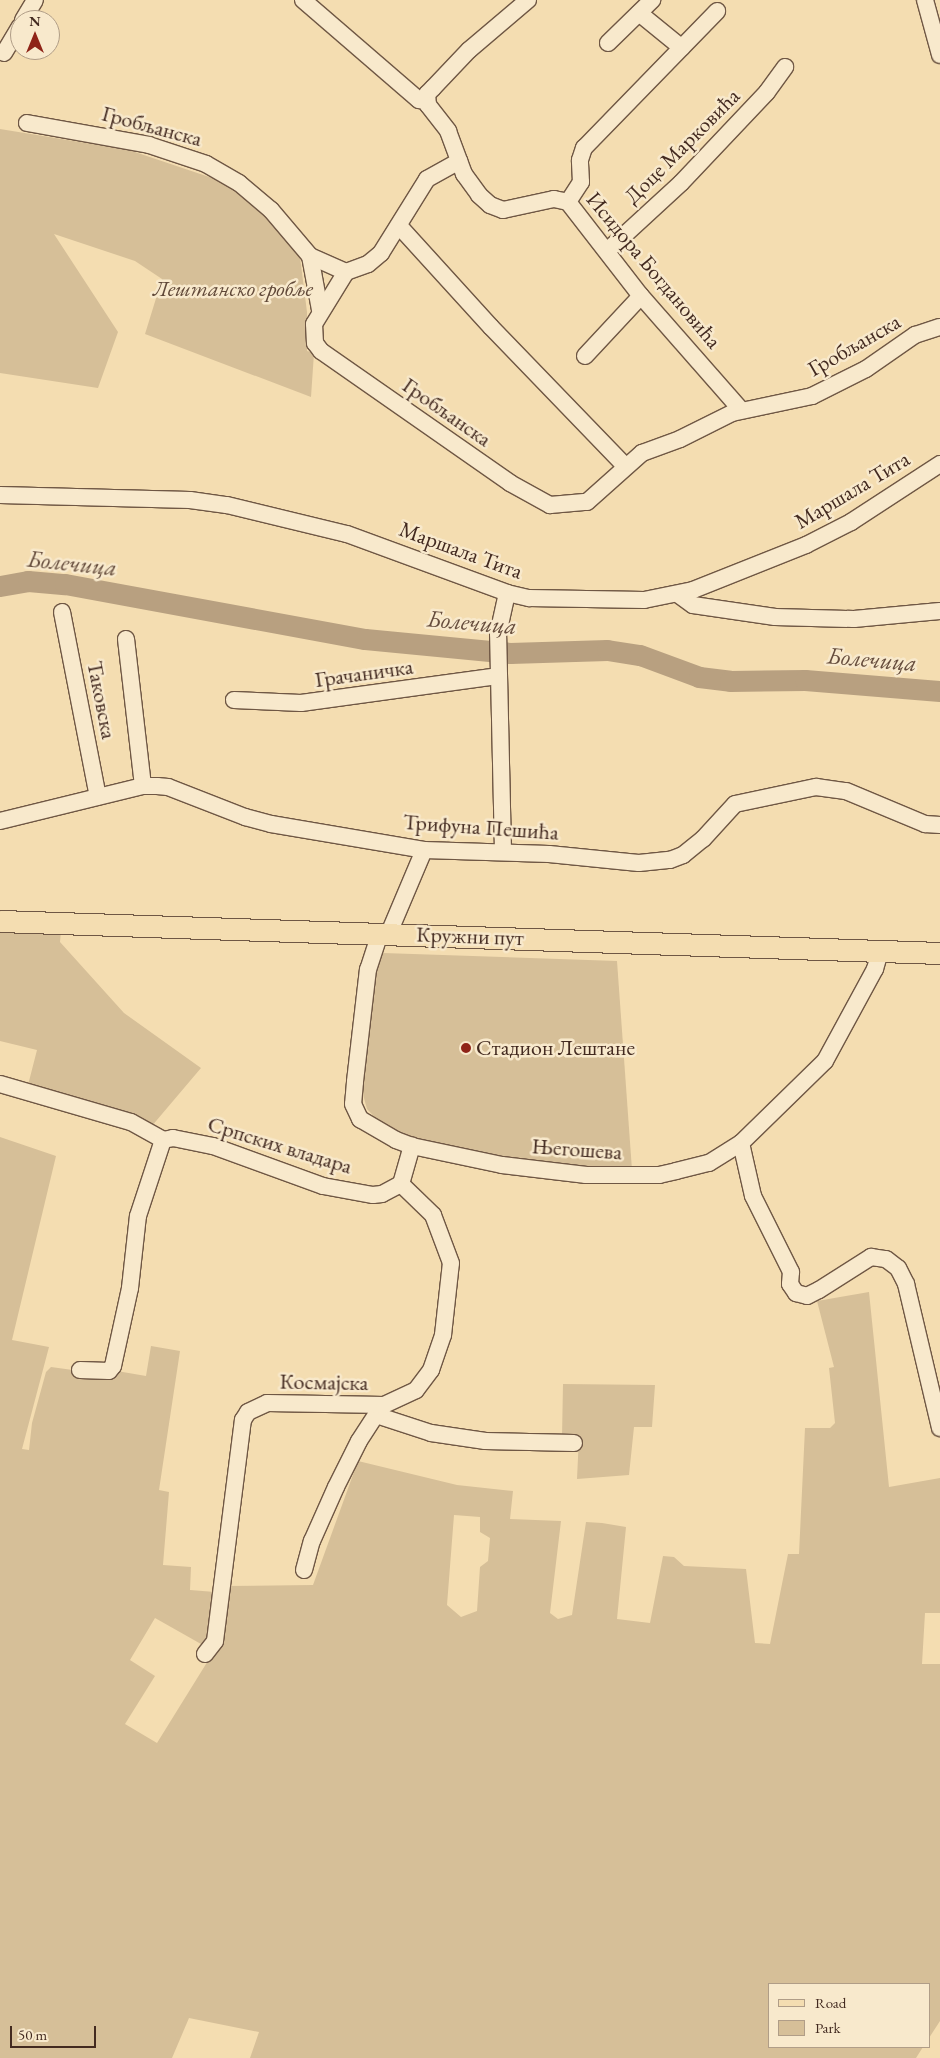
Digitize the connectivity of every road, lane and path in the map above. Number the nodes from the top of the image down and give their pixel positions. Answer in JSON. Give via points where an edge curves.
{"nodes":[{"id":1,"x":303,"y":0,"type":"edge"},
{"id":2,"x":528,"y":0,"type":"edge"},
{"id":3,"x":652,"y":0,"type":"edge"},
{"id":4,"x":925,"y":0,"type":"edge"},
{"id":5,"x":718,"y":11,"type":"dead end"},
{"id":6,"x":639,"y":13,"type":"junction"},
{"id":7,"x":10,"y":43,"type":"edge"},
{"id":8,"x":608,"y":43,"type":"dead end"},
{"id":9,"x":682,"y":48,"type":"junction"},
{"id":10,"x":4,"y":53,"type":"dead end"},
{"id":11,"x":940,"y":55,"type":"edge"},
{"id":12,"x":785,"y":67,"type":"dead end"},
{"id":13,"x":426,"y":101,"type":"junction"},
{"id":14,"x":27,"y":122,"type":"dead end"},
{"id":15,"x":459,"y":161,"type":"junction"},
{"id":16,"x":568,"y":202,"type":"junction"},
{"id":17,"x":400,"y":227,"type":"junction"},
{"id":18,"x":607,"y":251,"type":"junction"},
{"id":19,"x":310,"y":256,"type":"junction"},
{"id":20,"x":346,"y":272,"type":"junction"},
{"id":21,"x":641,"y":296,"type":"junction"},
{"id":22,"x":320,"y":310,"type":"junction"},
{"id":23,"x":940,"y":327,"type":"edge"},
{"id":24,"x":585,"y":356,"type":"dead end"},
{"id":25,"x":740,"y":410,"type":"junction"},
{"id":26,"x":940,"y":464,"type":"edge"},
{"id":27,"x":625,"y":466,"type":"junction"},
{"id":28,"x":0,"y":495,"type":"edge"},
{"id":29,"x":507,"y":593,"type":"junction"},
{"id":30,"x":679,"y":595,"type":"junction"},
{"id":31,"x":940,"y":611,"type":"edge"},
{"id":32,"x":62,"y":612,"type":"dead end"},
{"id":33,"x":126,"y":639,"type":"dead end"},
{"id":34,"x":499,"y":676,"type":"junction"},
{"id":35,"x":234,"y":700,"type":"dead end"},
{"id":36,"x":143,"y":786,"type":"junction"},
{"id":37,"x":98,"y":797,"type":"junction"},
{"id":38,"x":0,"y":820,"type":"edge"},
{"id":39,"x":940,"y":825,"type":"edge"},
{"id":40,"x":424,"y":850,"type":"junction"},
{"id":41,"x":503,"y":851,"type":"junction"},
{"id":42,"x":0,"y":921,"type":"edge"},
{"id":43,"x":384,"y":933,"type":"junction"},
{"id":44,"x":880,"y":951,"type":"junction"},
{"id":45,"x":940,"y":953,"type":"edge"},
{"id":46,"x":0,"y":1084,"type":"edge"},
{"id":47,"x":163,"y":1140,"type":"junction"},
{"id":48,"x":741,"y":1143,"type":"junction"},
{"id":49,"x":412,"y":1146,"type":"junction"},
{"id":50,"x":401,"y":1184,"type":"junction"},
{"id":51,"x":80,"y":1370,"type":"dead end"},
{"id":52,"x":380,"y":1410,"type":"junction"},
{"id":53,"x":940,"y":1428,"type":"edge"},
{"id":54,"x":574,"y":1443,"type":"dead end"},
{"id":55,"x":304,"y":1570,"type":"dead end"},
{"id":56,"x":205,"y":1654,"type":"dead end"}],
"edges":[{"from":1,"to":13,"type":"street","name":"Исидора Богдановића","via":[[413,95]]},
{"from":2,"to":13,"type":"street","via":[[469,50],[433,88]]},
{"from":3,"to":6,"type":"street"},
{"from":4,"to":11,"type":"street"},
{"from":5,"to":9,"type":"street"},
{"from":6,"to":8,"type":"street"},
{"from":6,"to":9,"type":"street"},
{"from":7,"to":10,"type":"street"},
{"from":9,"to":16,"type":"street","via":[[584,148],[580,160],[581,182]]},
{"from":12,"to":18,"type":"street","name":"Доце Марковића","via":[[767,92],[681,184]]},
{"from":13,"to":15,"type":"street","name":"Исидора Богдановића","via":[[448,131]]},
{"from":14,"to":19,"type":"street","name":"Гробљанска","via":[[150,145],[206,164],[239,182],[271,210]]},
{"from":15,"to":16,"type":"street","name":"Исидора Богдановића","via":[[479,196],[496,209],[512,210],[559,199]]},
{"from":15,"to":17,"type":"street","via":[[427,180]]},
{"from":16,"to":18,"type":"street","name":"Исидора Богдановића"},
{"from":17,"to":20,"type":"street","via":[[381,253],[368,264]]},
{"from":17,"to":27,"type":"street"},
{"from":18,"to":21,"type":"street","name":"Исидора Богдановића"},
{"from":19,"to":20,"type":"street","name":"Гробљанска"},
{"from":19,"to":22,"type":"street"},
{"from":20,"to":22,"type":"street","name":"Гробљанска"},
{"from":21,"to":24,"type":"street"},
{"from":21,"to":25,"type":"street","name":"Исидора Богдановића"},
{"from":22,"to":27,"type":"street","name":"Гробљанска","via":[[314,331],[315,343],[321,351],[510,483],[544,503],[564,506],[587,502]]},
{"from":23,"to":25,"type":"street","name":"Гробљанска","via":[[914,335],[866,369],[812,396]]},
{"from":25,"to":27,"type":"street","name":"Гробљанска","via":[[642,453]]},
{"from":26,"to":30,"type":"street","name":"Маршала Тита","via":[[831,534]]},
{"from":28,"to":29,"type":"street","name":"Маршала Тита","via":[[190,500],[228,505],[347,534]]},
{"from":29,"to":30,"type":"street","name":"Маршала Тита","via":[[529,598],[635,600]]},
{"from":29,"to":34,"type":"street","via":[[498,643]]},
{"from":30,"to":31,"type":"street","via":[[693,606],[775,616],[854,619]]},
{"from":32,"to":37,"type":"street","name":"Таковска"},
{"from":33,"to":36,"type":"street"},
{"from":34,"to":35,"type":"street","name":"Грачаничка","via":[[301,704]]},
{"from":34,"to":41,"type":"street"},
{"from":36,"to":37,"type":"street","name":"Трифуна Пешића"},
{"from":36,"to":40,"type":"street","name":"Трифуна Пешића","via":[[168,786],[271,824]]},
{"from":37,"to":38,"type":"street","name":"Трифуна Пешића"},
{"from":39,"to":41,"type":"street","name":"Трифуна Пешића","via":[[926,824],[846,791],[824,787],[735,804],[694,848],[670,860],[638,863]]},
{"from":40,"to":41,"type":"street","name":"Трифуна Пешића"},
{"from":40,"to":43,"type":"street","name":"Његошева"},
{"from":42,"to":43,"type":"main road","name":"Кружни пут"},
{"from":43,"to":44,"type":"main road","name":"Кружни пут"},
{"from":43,"to":49,"type":"street","name":"Његошева","via":[[367,976],[354,1104],[360,1119]]},
{"from":44,"to":45,"type":"main road","name":"Кружни пут"},
{"from":44,"to":48,"type":"street","name":"Његошева","via":[[875,969],[825,1062]]},
{"from":46,"to":47,"type":"street","name":"Српских владара","via":[[130,1122]]},
{"from":47,"to":50,"type":"street","name":"Српских владара","via":[[173,1138],[214,1146],[323,1186],[373,1195]]},
{"from":47,"to":51,"type":"street","via":[[138,1216],[136,1255],[113,1366],[109,1370]]},
{"from":48,"to":49,"type":"street","name":"Његошева","via":[[709,1163],[658,1175],[634,1176],[545,1172]]},
{"from":48,"to":53,"type":"street","via":[[753,1196],[791,1272],[790,1284],[796,1293],[807,1296],[871,1257],[886,1259],[898,1268],[906,1284]]},
{"from":49,"to":50,"type":"street"},
{"from":50,"to":52,"type":"street","name":"Космајска","via":[[433,1215],[448,1252],[451,1278],[442,1335],[431,1370],[416,1390]]},
{"from":52,"to":54,"type":"street","via":[[431,1433],[485,1441]]},
{"from":52,"to":55,"type":"street","via":[[359,1441],[336,1487],[312,1541]]},
{"from":52,"to":56,"type":"street","name":"Космајска","via":[[267,1403],[248,1412],[243,1420],[215,1642]]}]}
